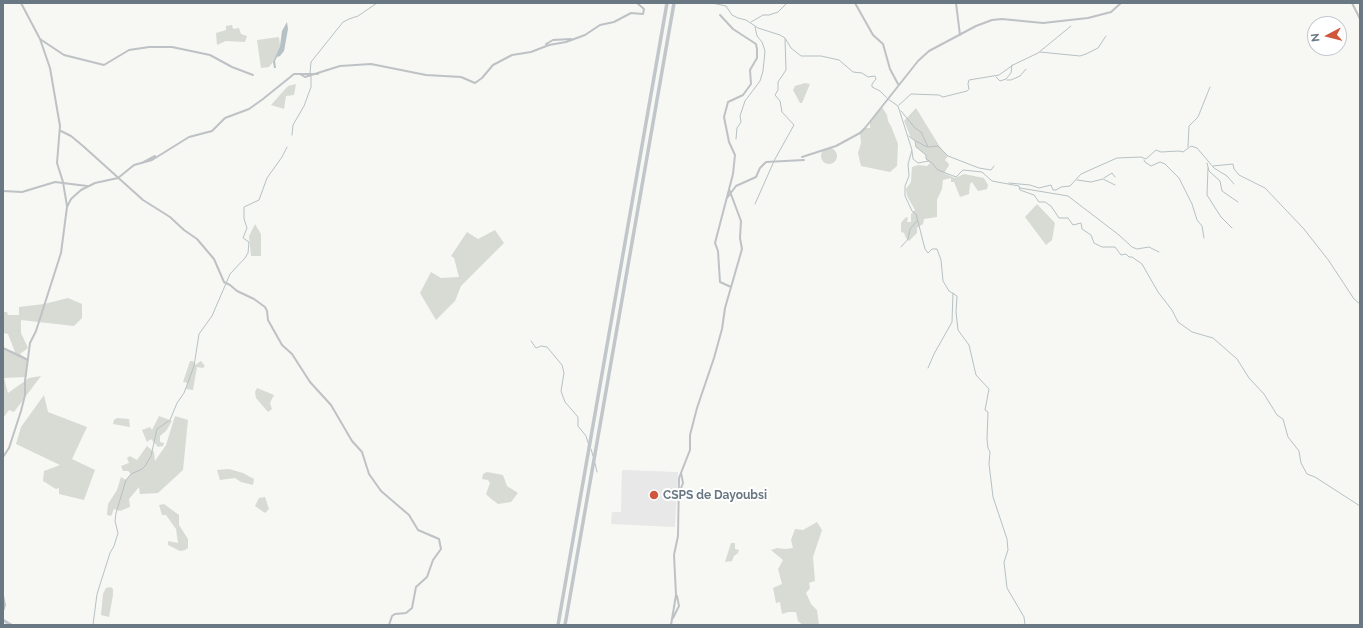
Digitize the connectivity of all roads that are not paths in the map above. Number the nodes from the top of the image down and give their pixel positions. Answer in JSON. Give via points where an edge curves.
{"nodes":[{"id":1,"x":21,"y":3,"type":"edge"},
{"id":2,"x":637,"y":3,"type":"edge"},
{"id":3,"x":667,"y":3,"type":"edge"},
{"id":4,"x":674,"y":3,"type":"edge"},
{"id":5,"x":855,"y":3,"type":"edge"},
{"id":6,"x":956,"y":3,"type":"edge"},
{"id":7,"x":1121,"y":3,"type":"edge"},
{"id":8,"x":1352,"y":3,"type":"edge"},
{"id":9,"x":720,"y":15,"type":"dead end"},
{"id":10,"x":1360,"y":19,"type":"edge"},
{"id":11,"x":960,"y":35,"type":"junction"},
{"id":12,"x":40,"y":39,"type":"junction"},
{"id":13,"x":299,"y":74,"type":"junction"},
{"id":14,"x":320,"y":74,"type":"junction"},
{"id":15,"x":253,"y":75,"type":"dead end"},
{"id":16,"x":898,"y":84,"type":"junction"},
{"id":17,"x":61,"y":131,"type":"junction"},
{"id":18,"x":118,"y":178,"type":"junction"},
{"id":19,"x":63,"y":182,"type":"junction"},
{"id":20,"x":88,"y":186,"type":"junction"},
{"id":21,"x":729,"y":189,"type":"junction"},
{"id":22,"x":3,"y":191,"type":"edge"},
{"id":23,"x":730,"y":195,"type":"junction"},
{"id":24,"x":726,"y":199,"type":"junction"},
{"id":25,"x":67,"y":207,"type":"junction"},
{"id":26,"x":731,"y":287,"type":"junction"},
{"id":27,"x":3,"y":348,"type":"edge"},
{"id":28,"x":28,"y":360,"type":"junction"},
{"id":29,"x":3,"y":457,"type":"edge"},
{"id":30,"x":3,"y":596,"type":"edge"},
{"id":31,"x":3,"y":612,"type":"edge"},
{"id":32,"x":3,"y":620,"type":"edge"},
{"id":33,"x":11,"y":625,"type":"edge"},
{"id":34,"x":389,"y":625,"type":"edge"},
{"id":35,"x":558,"y":625,"type":"edge"},
{"id":36,"x":565,"y":625,"type":"edge"},
{"id":37,"x":671,"y":625,"type":"edge"}],
"edges":[{"from":1,"to":12,"type":"street"},
{"from":2,"to":14,"type":"street","via":[[644,9],[643,14],[631,13],[574,39],[553,40],[531,52],[512,55],[496,63],[475,83],[461,77],[426,75],[371,64],[340,66]]},
{"from":3,"to":35,"type":"highway"},
{"from":4,"to":36,"type":"highway"},
{"from":5,"to":16,"type":"street","via":[[873,35],[883,44],[890,69]]},
{"from":6,"to":11,"type":"street"},
{"from":7,"to":11,"type":"street","via":[[1111,12],[1088,18],[1042,23],[992,20]]},
{"from":8,"to":10,"type":"street"},
{"from":9,"to":21,"type":"street","via":[[734,29],[756,44],[757,49],[757,58],[750,70],[750,84],[743,95],[726,105],[724,120],[735,155]]},
{"from":11,"to":16,"type":"street","via":[[923,56]]},
{"from":12,"to":15,"type":"street","via":[[64,55],[104,65],[129,50],[172,47],[210,55]]},
{"from":12,"to":17,"type":"street","via":[[50,68]]},
{"from":13,"to":14,"type":"street"},
{"from":13,"to":14,"type":"street","via":[[305,77]]},
{"from":13,"to":18,"type":"street","via":[[293,74],[248,109],[225,118],[212,131],[189,137],[152,160],[127,169]]},
{"from":16,"to":23,"type":"street","via":[[865,128],[852,138],[803,159],[766,162],[756,177],[736,186]]},
{"from":17,"to":18,"type":"street","via":[[71,136]]},
{"from":17,"to":19,"type":"street","via":[[58,163]]},
{"from":18,"to":20,"type":"street"},
{"from":18,"to":34,"type":"street","via":[[143,200],[170,217],[197,239],[214,259],[224,282],[265,307],[268,320],[282,345],[292,354],[310,382],[331,405],[352,441],[362,452],[370,474],[381,491],[409,514],[418,530],[439,540],[441,549],[427,577],[416,588],[412,608],[406,613],[392,616]]},
{"from":19,"to":20,"type":"street"},
{"from":19,"to":22,"type":"street","via":[[50,183],[22,192]]},
{"from":19,"to":25,"type":"street"},
{"from":20,"to":25,"type":"street","via":[[75,194]]},
{"from":21,"to":23,"type":"street"},
{"from":21,"to":24,"type":"street"},
{"from":23,"to":24,"type":"street"},
{"from":23,"to":26,"type":"street","via":[[741,221],[742,250]]},
{"from":24,"to":26,"type":"street","via":[[715,243],[720,282]]},
{"from":25,"to":28,"type":"street","via":[[61,253],[30,343]]},
{"from":26,"to":37,"type":"street","via":[[714,358],[690,435],[690,450],[681,472],[683,483],[678,494],[678,536],[674,555],[679,606]]},
{"from":27,"to":28,"type":"street"},
{"from":28,"to":29,"type":"street","via":[[21,411],[9,448]]},
{"from":30,"to":31,"type":"street"},
{"from":32,"to":33,"type":"street"}]}
